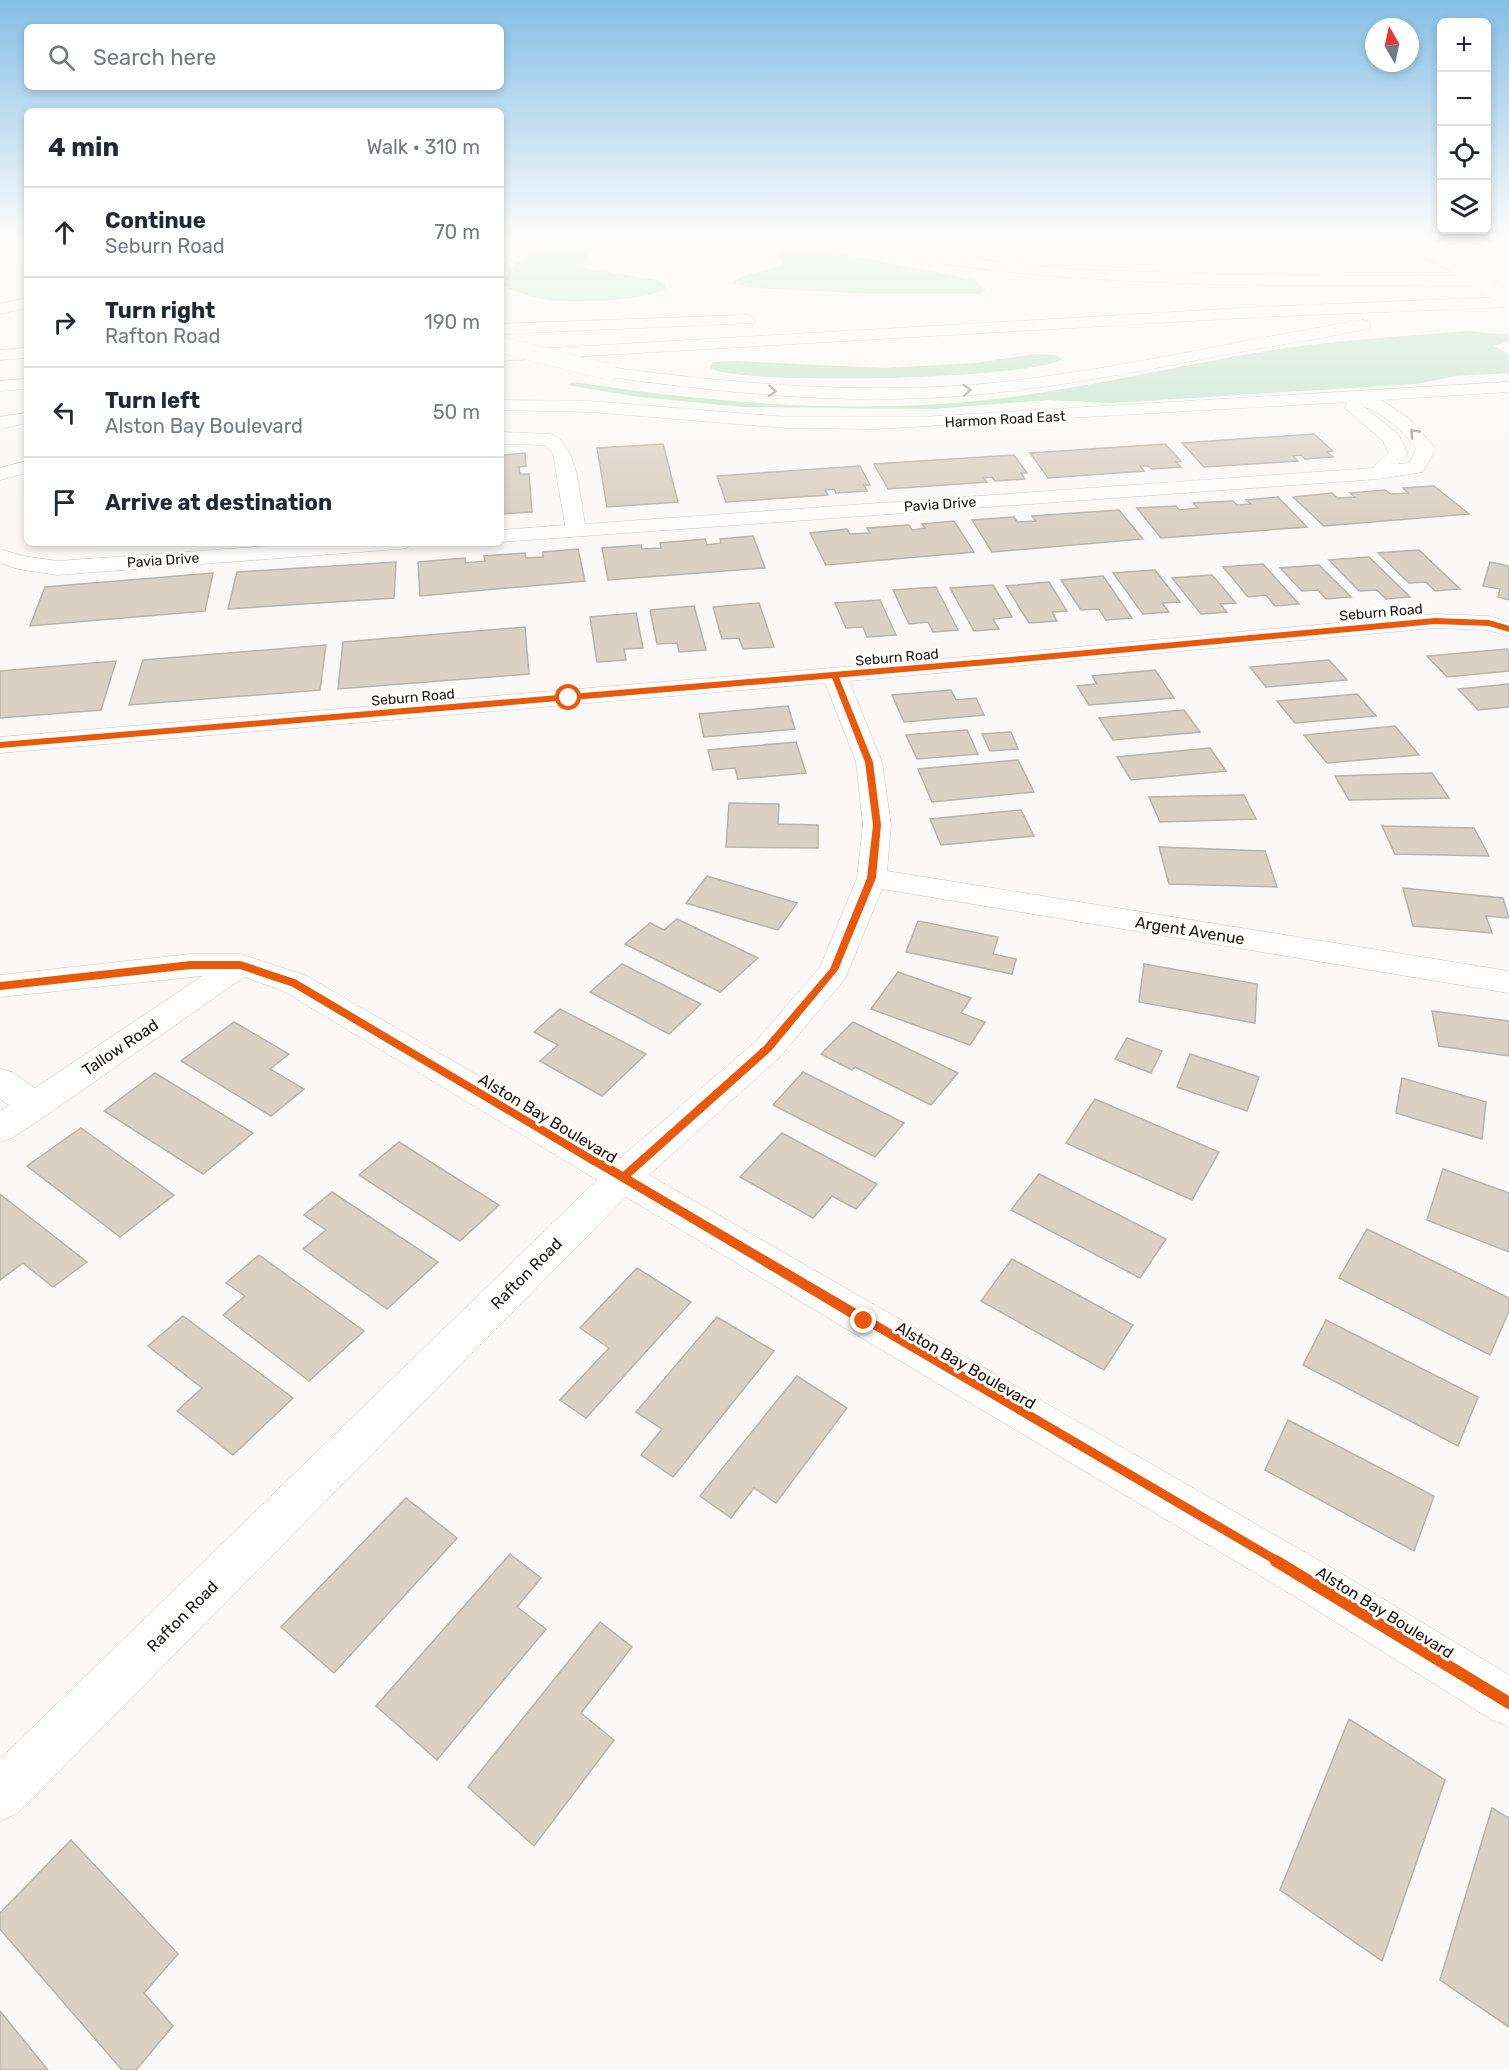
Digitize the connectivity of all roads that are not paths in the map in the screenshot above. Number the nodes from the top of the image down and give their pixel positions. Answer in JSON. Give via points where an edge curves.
{"nodes":[{"id":1,"x":568,"y":335,"type":"edge"},
{"id":2,"x":870,"y":335,"type":"edge"},
{"id":3,"x":1302,"y":335,"type":"edge"},
{"id":4,"x":504,"y":339,"type":"edge"},
{"id":5,"x":504,"y":346,"type":"edge"},
{"id":6,"x":24,"y":354,"type":"edge"},
{"id":7,"x":0,"y":355,"type":"edge"},
{"id":8,"x":504,"y":356,"type":"edge"},
{"id":9,"x":24,"y":365,"type":"edge"},
{"id":10,"x":0,"y":367,"type":"edge"},
{"id":11,"x":24,"y":383,"type":"edge"},
{"id":12,"x":0,"y":385,"type":"edge"},
{"id":13,"x":1509,"y":387,"type":"edge"},
{"id":14,"x":1509,"y":397,"type":"edge"},
{"id":15,"x":1356,"y":402,"type":"junction"},
{"id":16,"x":504,"y":405,"type":"edge"},
{"id":17,"x":1380,"y":405,"type":"junction"},
{"id":18,"x":504,"y":414,"type":"edge"},
{"id":19,"x":24,"y":419,"type":"edge"},
{"id":20,"x":0,"y":423,"type":"edge"},
{"id":21,"x":504,"y":438,"type":"edge"},
{"id":22,"x":24,"y":468,"type":"edge"},
{"id":23,"x":1378,"y":472,"type":"junction"},
{"id":24,"x":0,"y":474,"type":"edge"},
{"id":25,"x":24,"y":479,"type":"edge"},
{"id":26,"x":0,"y":484,"type":"edge"},
{"id":27,"x":576,"y":530,"type":"junction"},
{"id":28,"x":504,"y":536,"type":"edge"},
{"id":29,"x":315,"y":546,"type":"edge"},
{"id":30,"x":202,"y":550,"type":"edge"},
{"id":31,"x":0,"y":555,"type":"edge"},
{"id":32,"x":1509,"y":629,"type":"edge"},
{"id":33,"x":834,"y":675,"type":"junction"},
{"id":34,"x":0,"y":745,"type":"edge"},
{"id":35,"x":872,"y":878,"type":"junction"},
{"id":36,"x":240,"y":966,"type":"junction"},
{"id":37,"x":1509,"y":982,"type":"edge"},
{"id":38,"x":0,"y":986,"type":"edge"},
{"id":39,"x":0,"y":1081,"type":"edge"},
{"id":40,"x":35,"y":1106,"type":"junction"},
{"id":41,"x":0,"y":1129,"type":"edge"},
{"id":42,"x":622,"y":1178,"type":"junction"},
{"id":43,"x":1509,"y":1703,"type":"edge"},
{"id":44,"x":0,"y":1795,"type":"edge"}],
"edges":[{"from":1,"to":4,"type":"main road"},
{"from":2,"to":8,"type":"main road"},
{"from":5,"to":3,"type":"main road","one_way":true,"bridge":true,"via":[[609,372],[714,386],[898,394],[1065,379]]},
{"from":6,"to":7,"type":"main road"},
{"from":9,"to":10,"type":"main road"},
{"from":11,"to":12,"type":"main road"},
{"from":13,"to":15,"type":"main road","name":"Harmon Road East"},
{"from":14,"to":17,"type":"main road"},
{"from":15,"to":16,"type":"main road","name":"Harmon Road East","via":[[850,424],[743,420],[577,404]]},
{"from":15,"to":17,"type":"main road","name":"Pavia Drive"},
{"from":15,"to":18,"type":"main road","name":"Harmon Road East","via":[[1011,429],[842,435],[653,420]]},
{"from":15,"to":23,"type":"main road","via":[[1391,438],[1398,454]]},
{"from":23,"to":17,"type":"main road","name":"Pavia Drive","one_way":true,"via":[[1416,468],[1426,449],[1417,434]]},
{"from":19,"to":20,"type":"main road"},
{"from":21,"to":27,"type":"main road","via":[[550,440],[562,453]]},
{"from":22,"to":24,"type":"main road"},
{"from":23,"to":27,"type":"main road","name":"Pavia Drive"},
{"from":25,"to":26,"type":"main road"},
{"from":27,"to":28,"type":"main road","name":"Pavia Drive"},
{"from":29,"to":30,"type":"main road","name":"Pavia Drive"},
{"from":30,"to":31,"type":"main road","name":"Pavia Drive","via":[[57,568]]},
{"from":32,"to":33,"type":"main road","name":"Seburn Road","via":[[1489,623],[1435,621]]},
{"from":33,"to":34,"type":"main road","name":"Seburn Road"},
{"from":33,"to":35,"type":"main road","name":"Rafton Road","via":[[869,762],[877,825]]},
{"from":35,"to":37,"type":"main road","name":"Argent Avenue"},
{"from":35,"to":42,"type":"main road","name":"Rafton Road","via":[[834,970],[768,1049]]},
{"from":36,"to":38,"type":"main road","name":"Alston Bay Boulevard","via":[[191,965]]},
{"from":36,"to":40,"type":"main road","name":"Tallow Road"},
{"from":36,"to":42,"type":"main road","name":"Alston Bay Boulevard","via":[[294,983]]},
{"from":39,"to":40,"type":"main road"},
{"from":40,"to":41,"type":"main road","name":"Tallow Road"},
{"from":42,"to":43,"type":"main road","name":"Alston Bay Boulevard","via":[[1318,1585]]},
{"from":42,"to":44,"type":"main road","name":"Rafton Road"}]}
